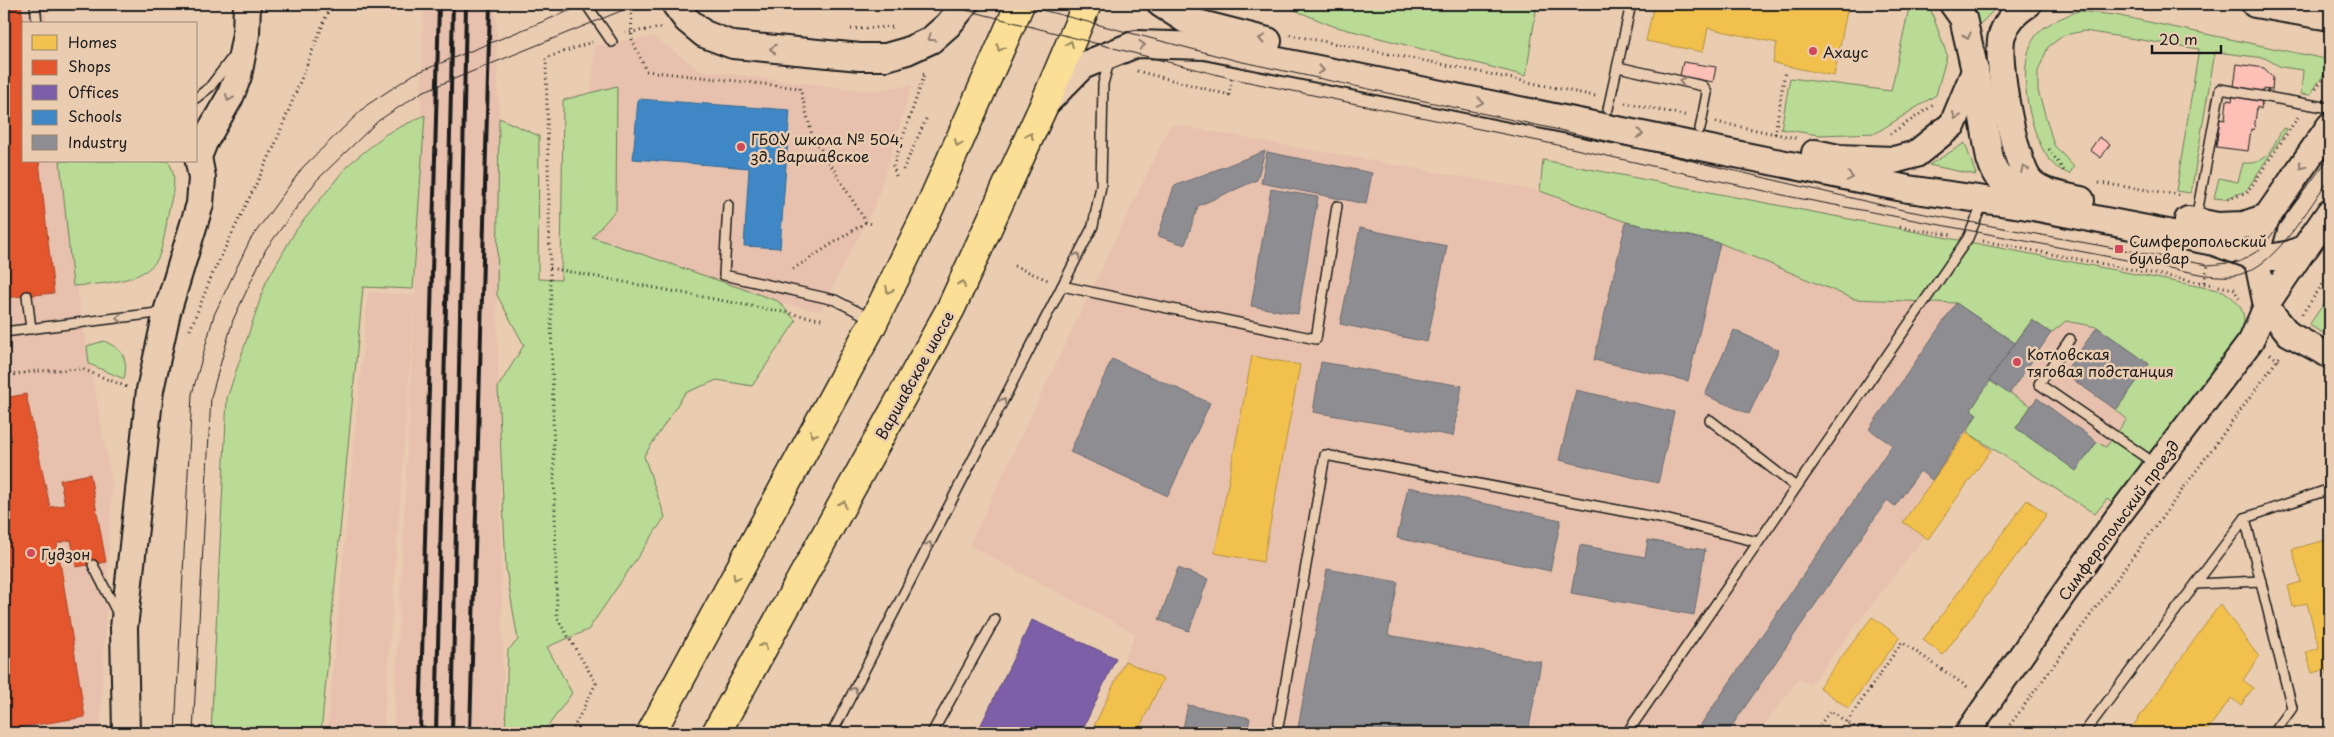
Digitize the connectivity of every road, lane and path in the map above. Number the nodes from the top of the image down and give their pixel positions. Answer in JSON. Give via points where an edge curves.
{"nodes":[{"id":1,"x":35,"y":4,"type":"edge"},
{"id":2,"x":247,"y":4,"type":"edge"},
{"id":3,"x":586,"y":4,"type":"edge"},
{"id":4,"x":631,"y":4,"type":"edge"},
{"id":5,"x":675,"y":4,"type":"edge"},
{"id":6,"x":965,"y":4,"type":"edge"},
{"id":7,"x":1020,"y":4,"type":"edge"},
{"id":8,"x":1087,"y":4,"type":"edge"},
{"id":9,"x":1160,"y":4,"type":"edge"},
{"id":10,"x":1631,"y":4,"type":"edge"},
{"id":11,"x":1954,"y":4,"type":"edge"},
{"id":12,"x":2028,"y":4,"type":"edge"},
{"id":13,"x":2256,"y":4,"type":"edge"},
{"id":14,"x":1184,"y":12,"type":"edge"},
{"id":15,"x":2330,"y":17,"type":"edge"},
{"id":16,"x":37,"y":22,"type":"edge"},
{"id":17,"x":901,"y":26,"type":"dead end"},
{"id":18,"x":844,"y":29,"type":"dead end"},
{"id":19,"x":246,"y":34,"type":"junction"},
{"id":20,"x":1284,"y":34,"type":"dead end"},
{"id":21,"x":611,"y":39,"type":"joint"},
{"id":22,"x":1205,"y":46,"type":"junction"},
{"id":23,"x":1112,"y":54,"type":"junction"},
{"id":24,"x":1618,"y":66,"type":"junction"},
{"id":25,"x":1134,"y":70,"type":"dead end"},
{"id":26,"x":1785,"y":71,"type":"dead end"},
{"id":27,"x":1975,"y":71,"type":"junction"},
{"id":28,"x":925,"y":73,"type":"dead end"},
{"id":29,"x":1229,"y":94,"type":"dead end"},
{"id":30,"x":198,"y":97,"type":"edge"},
{"id":31,"x":1940,"y":100,"type":"dead end"},
{"id":32,"x":1609,"y":104,"type":"junction"},
{"id":33,"x":1044,"y":105,"type":"junction"},
{"id":34,"x":2330,"y":108,"type":"edge"},
{"id":35,"x":927,"y":117,"type":"dead end"},
{"id":36,"x":1701,"y":124,"type":"junction"},
{"id":37,"x":2330,"y":126,"type":"edge"},
{"id":38,"x":1775,"y":134,"type":"junction"},
{"id":39,"x":1798,"y":138,"type":"dead end"},
{"id":40,"x":1884,"y":138,"type":"dead end"},
{"id":41,"x":198,"y":152,"type":"edge"},
{"id":42,"x":198,"y":159,"type":"edge"},
{"id":43,"x":903,"y":170,"type":"dead end"},
{"id":44,"x":896,"y":176,"type":"dead end"},
{"id":45,"x":1985,"y":200,"type":"junction"},
{"id":46,"x":728,"y":205,"type":"dead end"},
{"id":47,"x":1337,"y":206,"type":"dead end"},
{"id":48,"x":2028,"y":206,"type":"junction"},
{"id":49,"x":2330,"y":212,"type":"edge"},
{"id":50,"x":2267,"y":217,"type":"junction"},
{"id":51,"x":866,"y":222,"type":"junction"},
{"id":52,"x":2196,"y":222,"type":"junction"},
{"id":53,"x":872,"y":224,"type":"dead end"},
{"id":54,"x":1900,"y":227,"type":"dead end"},
{"id":55,"x":1968,"y":238,"type":"junction"},
{"id":56,"x":2305,"y":248,"type":"junction"},
{"id":57,"x":2256,"y":257,"type":"junction"},
{"id":58,"x":1014,"y":266,"type":"dead end"},
{"id":59,"x":550,"y":268,"type":"junction"},
{"id":60,"x":793,"y":269,"type":"dead end"},
{"id":61,"x":1062,"y":286,"type":"junction"},
{"id":62,"x":27,"y":296,"type":"dead end"},
{"id":63,"x":2240,"y":300,"type":"dead end"},
{"id":64,"x":2266,"y":306,"type":"junction"},
{"id":65,"x":167,"y":312,"type":"junction"},
{"id":66,"x":825,"y":320,"type":"dead end"},
{"id":67,"x":875,"y":320,"type":"junction"},
{"id":68,"x":31,"y":329,"type":"junction"},
{"id":69,"x":4,"y":332,"type":"edge"},
{"id":70,"x":2070,"y":339,"type":"dead end"},
{"id":71,"x":2330,"y":356,"type":"edge"},
{"id":72,"x":2280,"y":361,"type":"dead end"},
{"id":73,"x":1710,"y":420,"type":"dead end"},
{"id":74,"x":2157,"y":465,"type":"junction"},
{"id":75,"x":1796,"y":487,"type":"junction"},
{"id":76,"x":2330,"y":489,"type":"edge"},
{"id":77,"x":2245,"y":518,"type":"junction"},
{"id":78,"x":1758,"y":542,"type":"junction"},
{"id":79,"x":93,"y":564,"type":"dead end"},
{"id":80,"x":2261,"y":581,"type":"junction"},
{"id":81,"x":2196,"y":584,"type":"junction"},
{"id":82,"x":995,"y":619,"type":"dead end"},
{"id":83,"x":124,"y":628,"type":"junction"},
{"id":84,"x":740,"y":688,"type":"junction"},
{"id":85,"x":1976,"y":693,"type":"dead end"},
{"id":86,"x":1847,"y":722,"type":"junction"},
{"id":87,"x":126,"y":733,"type":"edge"},
{"id":88,"x":571,"y":733,"type":"edge"},
{"id":89,"x":651,"y":733,"type":"edge"},
{"id":90,"x":716,"y":733,"type":"edge"},
{"id":91,"x":726,"y":733,"type":"edge"},
{"id":92,"x":832,"y":733,"type":"edge"},
{"id":93,"x":932,"y":733,"type":"edge"},
{"id":94,"x":1277,"y":733,"type":"edge"},
{"id":95,"x":1627,"y":733,"type":"edge"},
{"id":96,"x":1814,"y":733,"type":"edge"},
{"id":97,"x":1864,"y":733,"type":"edge"},
{"id":98,"x":1967,"y":733,"type":"edge"},
{"id":99,"x":2004,"y":733,"type":"edge"},
{"id":100,"x":2084,"y":733,"type":"edge"},
{"id":101,"x":2274,"y":733,"type":"edge"}],
"edges":[{"from":1,"to":16,"type":"lane"},
{"from":2,"to":19,"type":"main road"},
{"from":3,"to":21,"type":"lane"},
{"from":4,"to":51,"type":"path","via":[[632,39],[646,71],[800,88],[812,135]]},
{"from":6,"to":5,"type":"main road","one_way":true,"via":[[931,40],[886,57],[733,45],[704,34]]},
{"from":7,"to":67,"type":"main road","one_way":true,"via":[[929,209]]},
{"from":33,"to":8,"type":"main road","name":"Варшавское шоссе","one_way":true},
{"from":9,"to":14,"type":"main road"},
{"from":10,"to":24,"type":"lane"},
{"from":11,"to":27,"type":"main road","one_way":true,"via":[[1963,18]]},
{"from":52,"to":12,"type":"main road","one_way":true,"via":[[2054,194],[2031,183],[2021,166],[2013,136],[2000,61],[2002,35],[2012,15]]},
{"from":13,"to":15,"type":"main road"},
{"from":14,"to":22,"type":"lane","via":[[1193,34]]},
{"from":32,"to":14,"type":"main road","one_way":true,"via":[[1240,35]]},
{"from":17,"to":18,"type":"path"},
{"from":19,"to":30,"type":"lane","via":[[224,70],[210,88]]},
{"from":19,"to":41,"type":"main road","one_way":true,"via":[[238,76],[230,97]]},
{"from":20,"to":32,"type":"path","via":[[1436,63]]},
{"from":21,"to":59,"type":"path","via":[[546,58]]},
{"from":23,"to":22,"type":"main road","one_way":true,"via":[[1136,44]]},
{"from":22,"to":45,"type":"main road","one_way":true,"via":[[1908,189]]},
{"from":23,"to":33,"type":"main road","via":[[1082,66]]},
{"from":61,"to":23,"type":"lane","one_way":true,"via":[[1093,226],[1101,186],[1103,84]]},
{"from":24,"to":32,"type":"lane"},
{"from":36,"to":24,"type":"lane","one_way":true,"via":[[1707,92],[1703,86]]},
{"from":25,"to":29,"type":"path"},
{"from":26,"to":38,"type":"path"},
{"from":27,"to":36,"type":"main road","one_way":true,"via":[[1953,124],[1916,154],[1894,160],[1838,158]]},
{"from":27,"to":48,"type":"main road","via":[[1996,174]]},
{"from":28,"to":44,"type":"path","via":[[893,166]]},
{"from":31,"to":40,"type":"path"},
{"from":32,"to":36,"type":"main road"},
{"from":32,"to":36,"type":"path"},
{"from":84,"to":33,"type":"main road","name":"Варшавское шоссе","one_way":true,"via":[[951,308]]},
{"from":34,"to":52,"type":"lane","via":[[2220,89]]},
{"from":35,"to":43,"type":"path"},
{"from":36,"to":38,"type":"path"},
{"from":37,"to":50,"type":"main road","one_way":true},
{"from":38,"to":39,"type":"path"},
{"from":42,"to":65,"type":"main road","via":[[202,178],[200,204]]},
{"from":45,"to":48,"type":"main road"},
{"from":45,"to":55,"type":"lane"},
{"from":46,"to":67,"type":"lane","via":[[724,275],[835,300]]},
{"from":47,"to":61,"type":"lane","via":[[1316,339]]},
{"from":48,"to":57,"type":"main road","via":[[2214,242]]},
{"from":49,"to":56,"type":"main road","name":"Симферопольский проезд"},
{"from":50,"to":52,"type":"main road","via":[[2244,225],[2217,226]]},
{"from":50,"to":57,"type":"street"},
{"from":51,"to":53,"type":"path"},
{"from":51,"to":60,"type":"path"},
{"from":54,"to":55,"type":"path"},
{"from":55,"to":63,"type":"path","via":[[2204,281],[2234,289]]},
{"from":55,"to":75,"type":"lane"},
{"from":56,"to":57,"type":"main road","via":[[2292,254]]},
{"from":56,"to":64,"type":"street","name":"Симферопольский проезд"},
{"from":57,"to":64,"type":"street"},
{"from":58,"to":61,"type":"path"},
{"from":59,"to":66,"type":"path"},
{"from":59,"to":88,"type":"path","via":[[557,618],[596,683]]},
{"from":92,"to":61,"type":"lane","one_way":true},
{"from":62,"to":68,"type":"lane"},
{"from":64,"to":71,"type":"street","via":[[2290,334]]},
{"from":64,"to":74,"type":"street","name":"Симферопольский проезд","via":[[2251,341]]},
{"from":65,"to":68,"type":"lane","one_way":true},
{"from":65,"to":83,"type":"main road","via":[[150,390]]},
{"from":67,"to":89,"type":"main road","one_way":true},
{"from":68,"to":69,"type":"lane"},
{"from":70,"to":74,"type":"lane","via":[[2039,384]]},
{"from":72,"to":99,"type":"path"},
{"from":73,"to":75,"type":"lane"},
{"from":74,"to":98,"type":"street","name":"Симферопольский проезд"},
{"from":75,"to":78,"type":"lane"},
{"from":76,"to":77,"type":"lane"},
{"from":77,"to":80,"type":"lane"},
{"from":77,"to":81,"type":"lane"},
{"from":78,"to":94,"type":"lane","via":[[1665,519],[1325,455]]},
{"from":78,"to":95,"type":"lane"},
{"from":79,"to":83,"type":"lane"},
{"from":80,"to":81,"type":"lane"},
{"from":80,"to":101,"type":"lane","via":[[2292,708]]},
{"from":81,"to":100,"type":"lane"},
{"from":82,"to":93,"type":"lane"},
{"from":83,"to":87,"type":"main road"},
{"from":84,"to":90,"type":"main road","name":"Варшавское шоссе"},
{"from":84,"to":91,"type":"street"},
{"from":85,"to":86,"type":"path","via":[[1902,642]]},
{"from":86,"to":96,"type":"path","via":[[1830,711]]},
{"from":86,"to":97,"type":"path"}]}
